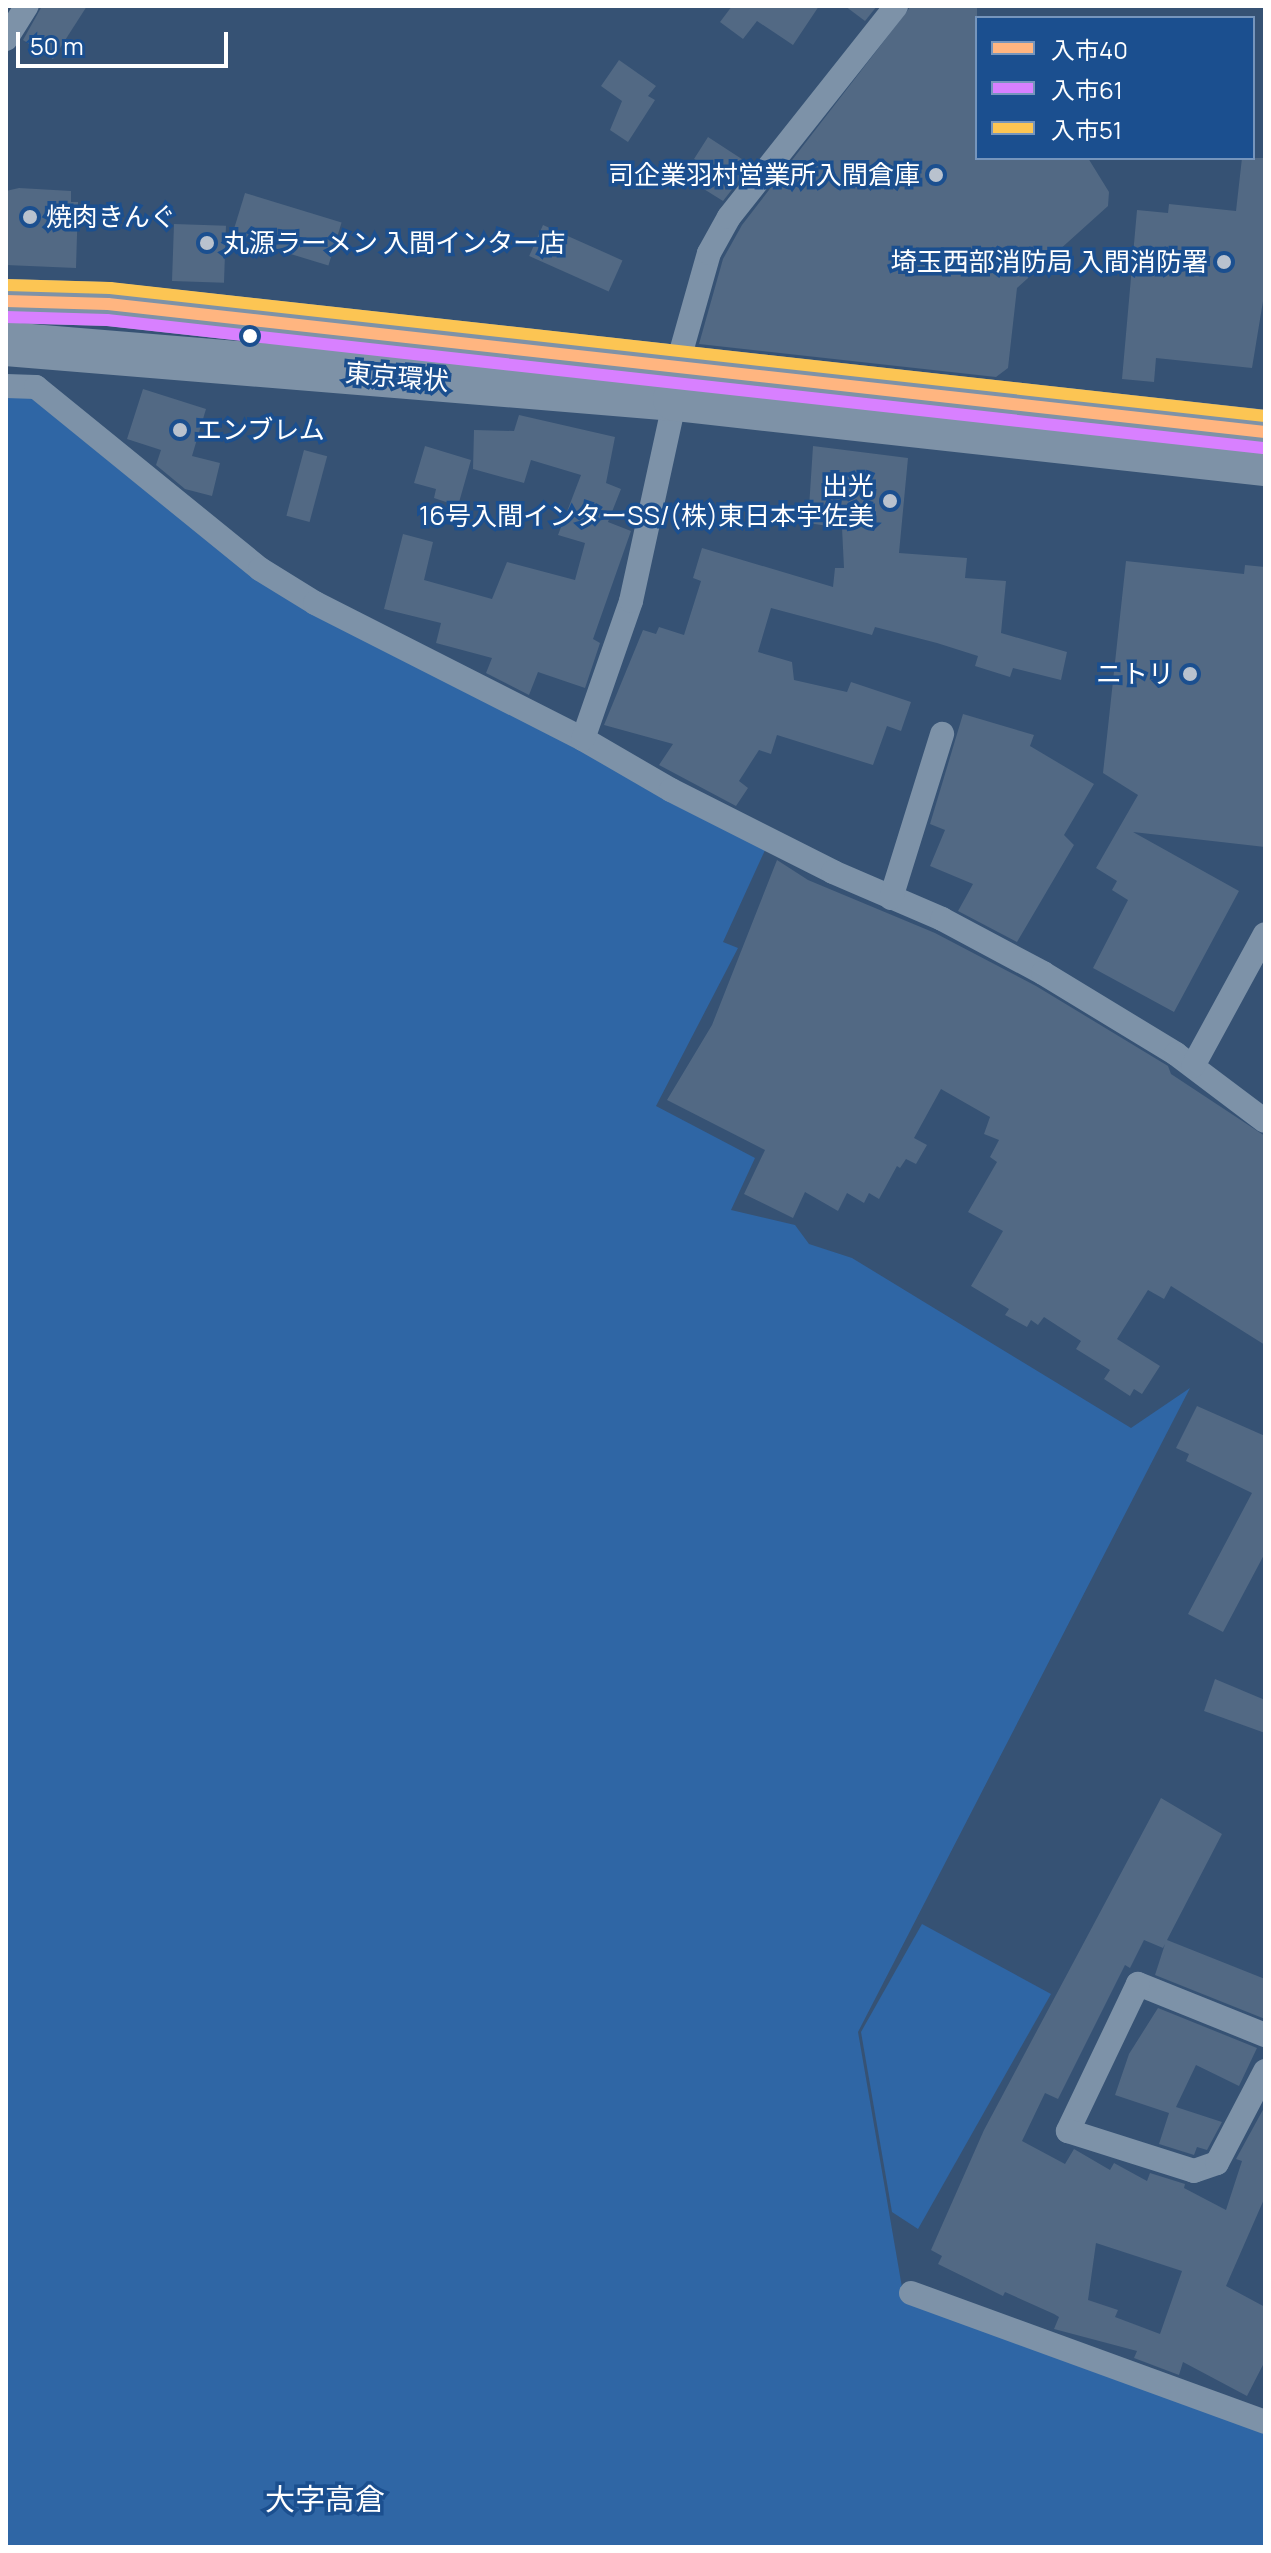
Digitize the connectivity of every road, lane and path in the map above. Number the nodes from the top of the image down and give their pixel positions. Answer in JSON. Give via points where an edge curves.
{"nodes":[{"id":1,"x":27,"y":6,"type":"edge"},
{"id":2,"x":896,"y":6,"type":"edge"},
{"id":3,"x":6,"y":39,"type":"edge"},
{"id":4,"x":6,"y":301,"type":"edge"},
{"id":5,"x":6,"y":344,"type":"edge"},
{"id":6,"x":676,"y":383,"type":"junction"},
{"id":7,"x":6,"y":386,"type":"edge"},
{"id":8,"x":1265,"y":432,"type":"edge"},
{"id":9,"x":1265,"y":464,"type":"edge"},
{"id":10,"x":942,"y":734,"type":"dead end"},
{"id":11,"x":583,"y":739,"type":"junction"},
{"id":12,"x":891,"y":898,"type":"junction"},
{"id":13,"x":1265,"y":934,"type":"edge"},
{"id":14,"x":1193,"y":1066,"type":"junction"},
{"id":15,"x":1265,"y":1121,"type":"edge"},
{"id":16,"x":1265,"y":2035,"type":"edge"},
{"id":17,"x":1265,"y":2071,"type":"edge"},
{"id":18,"x":911,"y":2293,"type":"dead end"},
{"id":19,"x":1265,"y":2422,"type":"edge"}],
"edges":[{"from":1,"to":3,"type":"street"},
{"from":2,"to":6,"type":"street","via":[[729,217],[709,253]]},
{"from":4,"to":6,"type":"highway","name":"東京環状","via":[[108,304]]},
{"from":5,"to":6,"type":"highway","name":"東京環状"},
{"from":6,"to":8,"type":"highway","name":"東京環状"},
{"from":6,"to":9,"type":"highway","name":"東京環状"},
{"from":6,"to":11,"type":"street","via":[[631,601]]},
{"from":7,"to":11,"type":"street","via":[[36,387],[260,569],[304,597]]},
{"from":10,"to":12,"type":"street"},
{"from":11,"to":12,"type":"street","via":[[671,790]]},
{"from":12,"to":14,"type":"street","via":[[1043,973]]},
{"from":13,"to":14,"type":"street"},
{"from":14,"to":15,"type":"street"},
{"from":16,"to":17,"type":"street","via":[[1138,1984],[1068,2131],[1194,2171],[1217,2163]]},
{"from":18,"to":19,"type":"street"}]}
